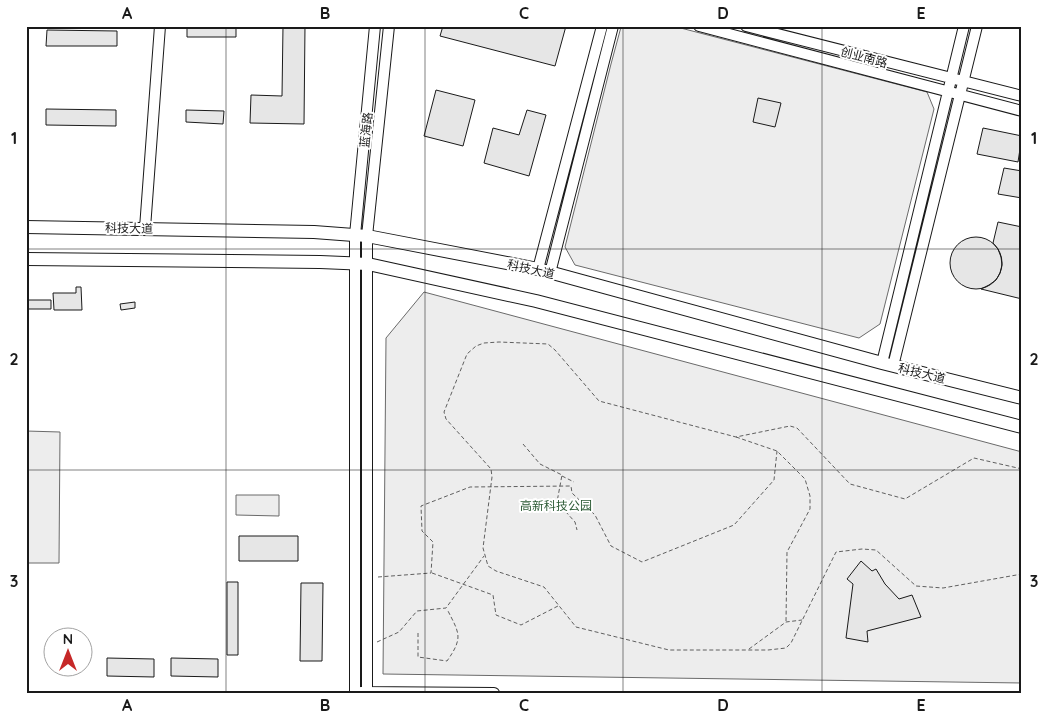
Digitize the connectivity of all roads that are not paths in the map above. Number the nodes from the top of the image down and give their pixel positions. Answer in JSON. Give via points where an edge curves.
{"nodes":[{"id":1,"x":160,"y":26,"type":"edge"},
{"id":2,"x":375,"y":26,"type":"edge"},
{"id":3,"x":389,"y":26,"type":"edge"},
{"id":4,"x":602,"y":26,"type":"edge"},
{"id":5,"x":612,"y":26,"type":"edge"},
{"id":6,"x":699,"y":26,"type":"edge"},
{"id":7,"x":746,"y":26,"type":"edge"},
{"id":8,"x":964,"y":26,"type":"edge"},
{"id":9,"x":977,"y":26,"type":"edge"},
{"id":10,"x":951,"y":79,"type":"junction"},
{"id":11,"x":963,"y":82,"type":"junction"},
{"id":12,"x":948,"y":92,"type":"junction"},
{"id":13,"x":959,"y":95,"type":"junction"},
{"id":14,"x":1022,"y":96,"type":"edge"},
{"id":15,"x":1022,"y":111,"type":"edge"},
{"id":16,"x":26,"y":227,"type":"edge"},
{"id":17,"x":145,"y":228,"type":"junction"},
{"id":18,"x":361,"y":235,"type":"junction"},
{"id":19,"x":26,"y":259,"type":"edge"},
{"id":20,"x":355,"y":263,"type":"junction"},
{"id":21,"x":368,"y":264,"type":"junction"},
{"id":22,"x":544,"y":271,"type":"junction"},
{"id":23,"x":887,"y":365,"type":"junction"},
{"id":24,"x":1022,"y":398,"type":"edge"},
{"id":25,"x":1022,"y":427,"type":"edge"},
{"id":26,"x":354,"y":692,"type":"edge"},
{"id":27,"x":367,"y":692,"type":"edge"},
{"id":28,"x":494,"y":693,"type":"edge"}],
"edges":[{"from":1,"to":17,"type":"street"},
{"from":2,"to":18,"type":"street","name":"蓝海路"},
{"from":3,"to":18,"type":"street","name":"蓝海路"},
{"from":4,"to":22,"type":"street"},
{"from":5,"to":22,"type":"street"},
{"from":6,"to":12,"type":"street","name":"创业南路"},
{"from":7,"to":10,"type":"street","name":"创业南路"},
{"from":8,"to":10,"type":"street"},
{"from":9,"to":11,"type":"street"},
{"from":10,"to":11,"type":"street","name":"创业南路"},
{"from":10,"to":12,"type":"street"},
{"from":11,"to":13,"type":"street"},
{"from":11,"to":14,"type":"street","name":"创业南路"},
{"from":12,"to":13,"type":"street","name":"创业南路"},
{"from":12,"to":23,"type":"street"},
{"from":13,"to":15,"type":"street","name":"创业南路"},
{"from":13,"to":23,"type":"street"},
{"from":16,"to":17,"type":"main road","name":"科技大道"},
{"from":17,"to":18,"type":"main road","name":"科技大道"},
{"from":18,"to":20,"type":"street"},
{"from":18,"to":21,"type":"street"},
{"from":18,"to":22,"type":"main road","name":"科技大道"},
{"from":19,"to":20,"type":"main road"},
{"from":20,"to":21,"type":"main road"},
{"from":20,"to":26,"type":"street"},
{"from":21,"to":25,"type":"main road","via":[[536,301]]},
{"from":21,"to":27,"type":"street"},
{"from":22,"to":23,"type":"main road","name":"科技大道"},
{"from":23,"to":24,"type":"main road","name":"科技大道"},
{"from":26,"to":27,"type":"street"},
{"from":27,"to":28,"type":"street"}]}
